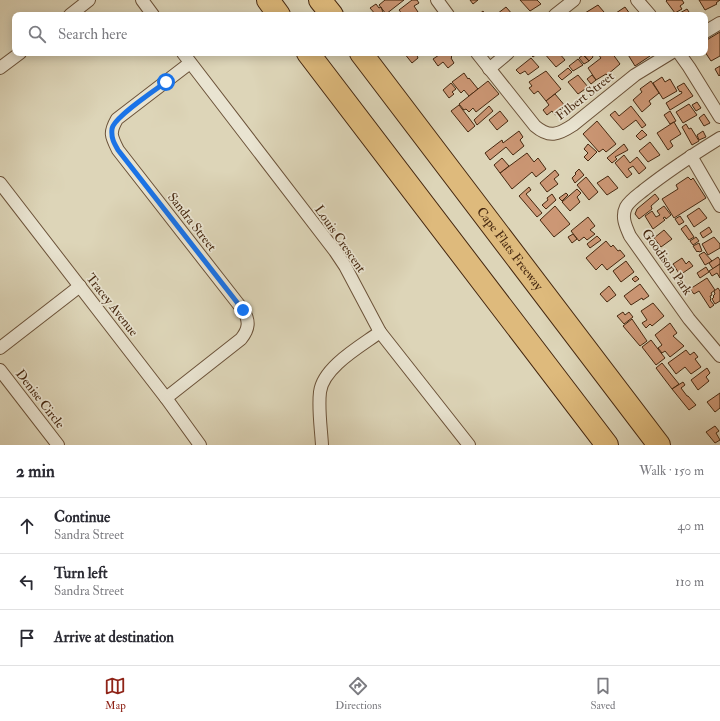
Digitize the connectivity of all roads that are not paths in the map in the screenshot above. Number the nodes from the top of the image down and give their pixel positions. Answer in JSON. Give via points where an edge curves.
{"nodes":[{"id":1,"x":89,"y":0,"type":"edge"},
{"id":2,"x":142,"y":0,"type":"edge"},
{"id":3,"x":268,"y":0,"type":"edge"},
{"id":4,"x":320,"y":0,"type":"edge"},
{"id":5,"x":437,"y":0,"type":"edge"},
{"id":6,"x":574,"y":0,"type":"edge"},
{"id":7,"x":637,"y":0,"type":"edge"},
{"id":8,"x":74,"y":12,"type":"edge"},
{"id":9,"x":152,"y":12,"type":"edge"},
{"id":10,"x":277,"y":12,"type":"edge"},
{"id":11,"x":330,"y":12,"type":"edge"},
{"id":12,"x":446,"y":12,"type":"edge"},
{"id":13,"x":559,"y":12,"type":"edge"},
{"id":14,"x":647,"y":12,"type":"edge"},
{"id":15,"x":720,"y":23,"type":"edge"},
{"id":16,"x":708,"y":30,"type":"edge"},
{"id":17,"x":16,"y":56,"type":"edge"},
{"id":18,"x":310,"y":56,"type":"edge"},
{"id":19,"x":363,"y":56,"type":"edge"},
{"id":20,"x":479,"y":56,"type":"edge"},
{"id":21,"x":504,"y":56,"type":"edge"},
{"id":22,"x":666,"y":56,"type":"edge"},
{"id":23,"x":681,"y":56,"type":"edge"},
{"id":24,"x":186,"y":58,"type":"edge"},
{"id":25,"x":0,"y":68,"type":"edge"},
{"id":26,"x":489,"y":69,"type":"junction"},
{"id":27,"x":720,"y":116,"type":"edge"},
{"id":28,"x":720,"y":138,"type":"edge"},
{"id":29,"x":691,"y":156,"type":"junction"},
{"id":30,"x":0,"y":183,"type":"edge"},
{"id":31,"x":720,"y":206,"type":"edge"},
{"id":32,"x":80,"y":286,"type":"junction"},
{"id":33,"x":380,"y":332,"type":"junction"},
{"id":34,"x":0,"y":348,"type":"edge"},
{"id":35,"x":720,"y":356,"type":"edge"},
{"id":36,"x":0,"y":370,"type":"edge"},
{"id":37,"x":166,"y":398,"type":"junction"},
{"id":38,"x":58,"y":445,"type":"edge"},
{"id":39,"x":200,"y":445,"type":"edge"},
{"id":40,"x":322,"y":445,"type":"edge"},
{"id":41,"x":469,"y":445,"type":"edge"},
{"id":42,"x":607,"y":445,"type":"edge"},
{"id":43,"x":659,"y":445,"type":"edge"}],
"edges":[{"from":1,"to":8,"type":"street"},
{"from":2,"to":9,"type":"street"},
{"from":3,"to":10,"type":"highway"},
{"from":4,"to":11,"type":"highway"},
{"from":5,"to":12,"type":"street"},
{"from":6,"to":13,"type":"street"},
{"from":7,"to":14,"type":"street"},
{"from":15,"to":16,"type":"street"},
{"from":17,"to":25,"type":"street"},
{"from":18,"to":42,"type":"highway"},
{"from":19,"to":43,"type":"highway","name":"Cape Flats Freeway"},
{"from":20,"to":26,"type":"street","name":"Filbert Street"},
{"from":21,"to":26,"type":"street"},
{"from":22,"to":26,"type":"street","name":"Filbert Street","via":[[635,75],[573,125],[557,134],[549,134],[535,126]]},
{"from":23,"to":27,"type":"street"},
{"from":24,"to":33,"type":"street","name":"Louis Crescent","via":[[335,251]]},
{"from":24,"to":37,"type":"street","name":"Sandra Street","via":[[117,119],[112,128],[112,139],[243,310],[248,324],[241,339]]},
{"from":28,"to":29,"type":"street","name":"Goodison Park"},
{"from":29,"to":31,"type":"street"},
{"from":29,"to":35,"type":"street","name":"Goodison Park","via":[[631,201],[626,207],[625,225],[630,236],[689,319]]},
{"from":30,"to":32,"type":"street","name":"Tracey Avenue"},
{"from":32,"to":34,"type":"street"},
{"from":32,"to":37,"type":"street","name":"Tracey Avenue"},
{"from":33,"to":40,"type":"street","via":[[326,376],[320,391]]},
{"from":33,"to":41,"type":"street","name":"Louis Crescent"},
{"from":36,"to":38,"type":"street","name":"Denise Circle"},
{"from":37,"to":39,"type":"street","name":"Tracey Avenue"}]}
